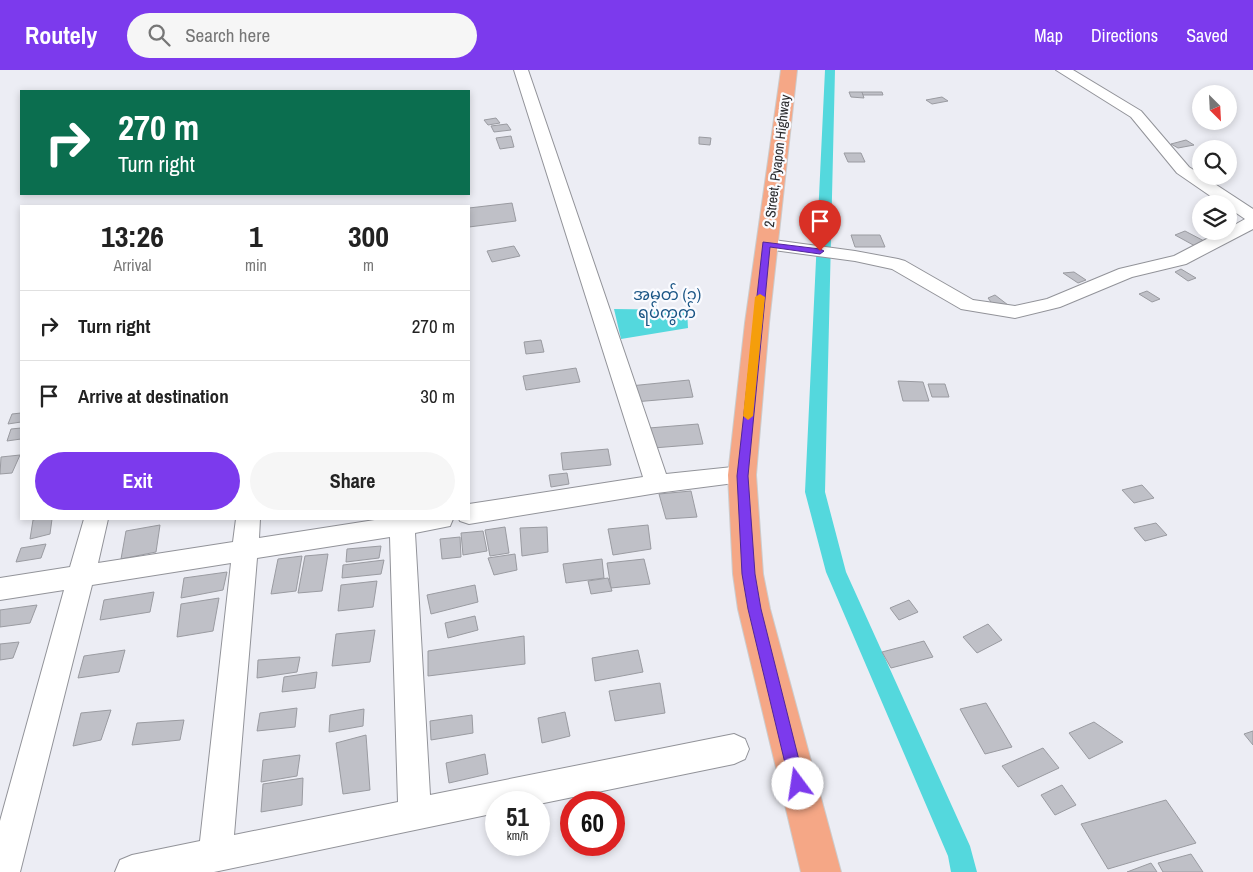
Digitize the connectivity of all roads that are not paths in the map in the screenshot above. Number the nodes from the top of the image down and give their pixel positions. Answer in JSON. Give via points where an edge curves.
{"nodes":[{"id":1,"x":521,"y":70,"type":"edge"},
{"id":2,"x":789,"y":70,"type":"edge"},
{"id":3,"x":1063,"y":70,"type":"edge"},
{"id":4,"x":1253,"y":217,"type":"edge"},
{"id":5,"x":1253,"y":222,"type":"edge"},
{"id":6,"x":766,"y":244,"type":"junction"},
{"id":7,"x":742,"y":476,"type":"junction"},
{"id":8,"x":657,"y":484,"type":"junction"},
{"id":9,"x":470,"y":514,"type":"edge"},
{"id":10,"x":96,"y":520,"type":"edge"},
{"id":11,"x":248,"y":520,"type":"edge"},
{"id":12,"x":428,"y":520,"type":"edge"},
{"id":13,"x":402,"y":522,"type":"edge"},
{"id":14,"x":245,"y":550,"type":"junction"},
{"id":15,"x":81,"y":577,"type":"junction"},
{"id":16,"x":0,"y":589,"type":"edge"},
{"id":17,"x":734,"y":749,"type":"dead end"},
{"id":18,"x":415,"y":814,"type":"junction"},
{"id":19,"x":215,"y":855,"type":"junction"},
{"id":20,"x":3,"y":872,"type":"edge"},
{"id":21,"x":132,"y":872,"type":"edge"},
{"id":22,"x":820,"y":872,"type":"edge"}],
"edges":[{"from":1,"to":8,"type":"street"},
{"from":2,"to":6,"type":"main road","name":"2 Street, Pyapon Highway"},
{"from":3,"to":4,"type":"street","via":[[1136,114],[1183,170]]},
{"from":5,"to":6,"type":"street","via":[[1180,260],[1126,273],[1053,303],[1015,312],[968,305],[898,265]]},
{"from":6,"to":7,"type":"main road","name":"2 Street, Pyapon Highway"},
{"from":7,"to":8,"type":"street"},
{"from":7,"to":22,"type":"main road","name":"2 Street, Pyapon Highway","via":[[748,574],[754,609]]},
{"from":8,"to":9,"type":"street"},
{"from":10,"to":15,"type":"street"},
{"from":11,"to":14,"type":"street"},
{"from":12,"to":13,"type":"street"},
{"from":13,"to":14,"type":"street"},
{"from":13,"to":18,"type":"street"},
{"from":14,"to":15,"type":"street"},
{"from":14,"to":19,"type":"street"},
{"from":15,"to":16,"type":"street"},
{"from":15,"to":20,"type":"street"},
{"from":17,"to":18,"type":"street"},
{"from":18,"to":19,"type":"street"},
{"from":19,"to":21,"type":"street"}]}
